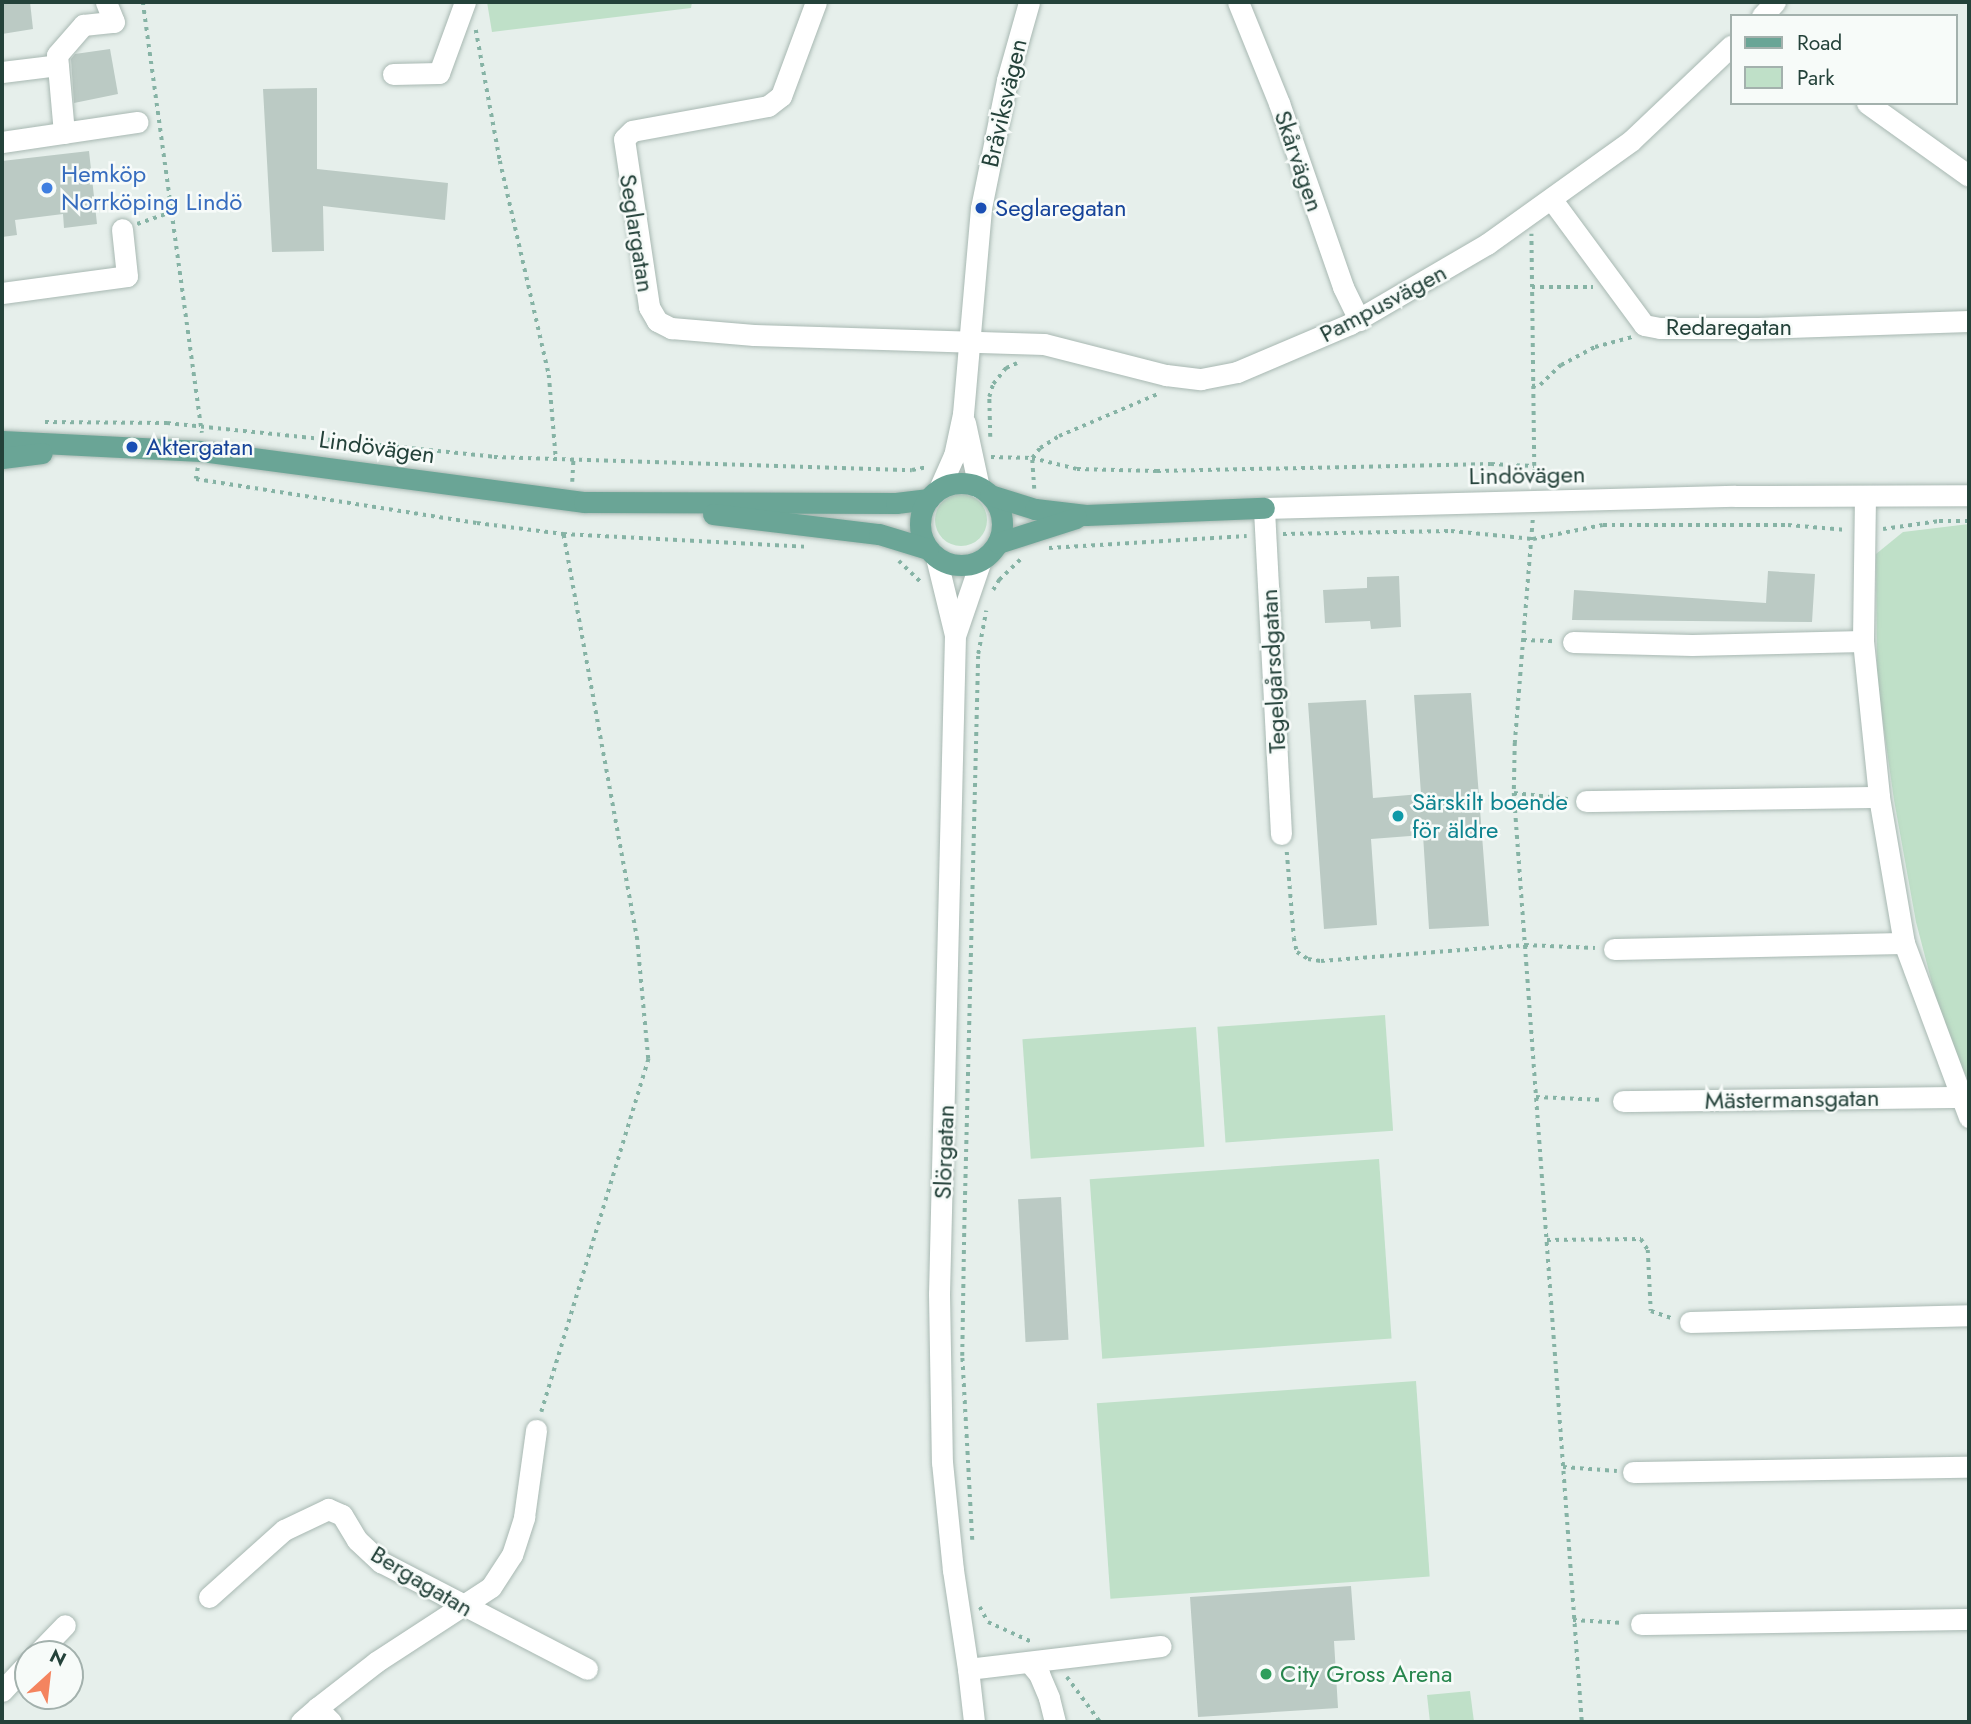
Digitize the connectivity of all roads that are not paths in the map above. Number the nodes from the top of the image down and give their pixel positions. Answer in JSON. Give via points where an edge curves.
{"nodes":[{"id":1,"x":106,"y":2,"type":"edge"},
{"id":2,"x":816,"y":2,"type":"edge"},
{"id":3,"x":1030,"y":2,"type":"edge"},
{"id":4,"x":1238,"y":2,"type":"edge"},
{"id":5,"x":465,"y":4,"type":"edge"},
{"id":6,"x":1730,"y":47,"type":"edge"},
{"id":7,"x":58,"y":65,"type":"junction"},
{"id":8,"x":2,"y":72,"type":"edge"},
{"id":9,"x":393,"y":74,"type":"dead end"},
{"id":10,"x":1870,"y":105,"type":"edge"},
{"id":11,"x":138,"y":122,"type":"dead end"},
{"id":12,"x":64,"y":133,"type":"junction"},
{"id":13,"x":2,"y":142,"type":"edge"},
{"id":14,"x":1969,"y":176,"type":"edge"},
{"id":15,"x":1552,"y":200,"type":"junction"},
{"id":16,"x":122,"y":229,"type":"road end"},
{"id":17,"x":2,"y":293,"type":"edge"},
{"id":18,"x":1359,"y":320,"type":"junction"},
{"id":19,"x":1969,"y":320,"type":"edge"},
{"id":20,"x":969,"y":340,"type":"junction"},
{"id":21,"x":2,"y":441,"type":"edge"},
{"id":22,"x":114,"y":446,"type":"junction"},
{"id":23,"x":963,"y":456,"type":"junction"},
{"id":24,"x":2,"y":458,"type":"edge"},
{"id":25,"x":985,"y":491,"type":"junction"},
{"id":26,"x":934,"y":494,"type":"junction"},
{"id":27,"x":1969,"y":495,"type":"edge"},
{"id":28,"x":1864,"y":496,"type":"junction"},
{"id":29,"x":634,"y":504,"type":"junction"},
{"id":30,"x":1264,"y":508,"type":"junction"},
{"id":31,"x":1086,"y":515,"type":"junction"},
{"id":32,"x":998,"y":543,"type":"junction"},
{"id":33,"x":932,"y":553,"type":"junction"},
{"id":34,"x":981,"y":560,"type":"junction"},
{"id":35,"x":955,"y":635,"type":"junction"},
{"id":36,"x":1863,"y":641,"type":"junction"},
{"id":37,"x":1573,"y":642,"type":"road end"},
{"id":38,"x":1879,"y":797,"type":"junction"},
{"id":39,"x":1586,"y":801,"type":"road end"},
{"id":40,"x":1281,"y":834,"type":"road end"},
{"id":41,"x":1904,"y":943,"type":"junction"},
{"id":42,"x":1614,"y":949,"type":"road end"},
{"id":43,"x":1961,"y":1097,"type":"junction"},
{"id":44,"x":1623,"y":1101,"type":"road end"},
{"id":45,"x":1969,"y":1117,"type":"edge"},
{"id":46,"x":1969,"y":1315,"type":"edge"},
{"id":47,"x":1690,"y":1322,"type":"road end"},
{"id":48,"x":536,"y":1430,"type":"road end"},
{"id":49,"x":1969,"y":1467,"type":"edge"},
{"id":50,"x":1633,"y":1472,"type":"road end"},
{"id":51,"x":209,"y":1597,"type":"dead end"},
{"id":52,"x":463,"y":1607,"type":"junction"},
{"id":53,"x":1969,"y":1619,"type":"edge"},
{"id":54,"x":1641,"y":1624,"type":"road end"},
{"id":55,"x":65,"y":1625,"type":"dead end"},
{"id":56,"x":51,"y":1640,"type":"edge"},
{"id":57,"x":1161,"y":1646,"type":"dead end"},
{"id":58,"x":1039,"y":1660,"type":"junction"},
{"id":59,"x":968,"y":1668,"type":"junction"},
{"id":60,"x":587,"y":1669,"type":"dead end"},
{"id":61,"x":316,"y":1718,"type":"edge"},
{"id":62,"x":974,"y":1722,"type":"edge"},
{"id":63,"x":1055,"y":1722,"type":"edge"}],
"edges":[{"from":1,"to":7,"type":"street","via":[[114,22],[83,25],[57,55]]},
{"from":2,"to":20,"type":"street","name":"Seglargatan","via":[[781,96],[768,106],[632,131],[624,139],[649,307],[657,321],[671,328],[754,335]]},
{"from":3,"to":20,"type":"street","name":"Bråviksvägen","via":[[1007,80],[981,208]]},
{"from":4,"to":18,"type":"street","name":"Skårvägen"},
{"from":5,"to":9,"type":"street","via":[[439,73]]},
{"from":6,"to":15,"type":"street","name":"Pampusvägen","via":[[1632,140]]},
{"from":7,"to":8,"type":"street"},
{"from":7,"to":12,"type":"street"},
{"from":10,"to":14,"type":"street"},
{"from":11,"to":12,"type":"street"},
{"from":12,"to":13,"type":"street"},
{"from":15,"to":18,"type":"street","name":"Pampusvägen"},
{"from":15,"to":19,"type":"street","name":"Redaregatan","via":[[1644,325],[1758,328]]},
{"from":16,"to":17,"type":"street","via":[[127,276]]},
{"from":18,"to":20,"type":"street","name":"Pampusvägen","via":[[1237,372],[1201,379],[1166,375],[1044,344]]},
{"from":20,"to":23,"type":"street","name":"Bråviksvägen"},
{"from":21,"to":22,"type":"main road","name":"Lindövägen"},
{"from":22,"to":24,"type":"main road","name":"Lindövägen"},
{"from":22,"to":29,"type":"main road","name":"Lindövägen","via":[[201,451],[584,502]]},
{"from":23,"to":25,"type":"street","name":"Bråviksvägen"},
{"from":23,"to":26,"type":"street"},
{"from":25,"to":26,"type":"main road","via":[[953,484]]},
{"from":25,"to":31,"type":"main road","name":"Lindövägen","via":[[1035,509]]},
{"from":25,"to":32,"type":"main road","via":[[1002,519]]},
{"from":26,"to":29,"type":"main road","name":"Lindövägen","via":[[896,503]]},
{"from":26,"to":33,"type":"main road","via":[[920,523]]},
{"from":27,"to":28,"type":"street","name":"Lindövägen"},
{"from":28,"to":30,"type":"street","name":"Lindövägen"},
{"from":28,"to":36,"type":"street"},
{"from":29,"to":33,"type":"main road","name":"Lindövägen","via":[[879,534]]},
{"from":30,"to":31,"type":"main road","name":"Lindövägen"},
{"from":30,"to":40,"type":"street","name":"Tegelgårsdgatan"},
{"from":31,"to":32,"type":"main road","name":"Lindövägen"},
{"from":32,"to":34,"type":"main road"},
{"from":33,"to":34,"type":"main road","via":[[958,565]]},
{"from":33,"to":35,"type":"street","name":"Slörgatan"},
{"from":34,"to":35,"type":"street","name":"Slörgatan"},
{"from":35,"to":59,"type":"street","name":"Slörgatan","via":[[939,1294],[943,1462]]},
{"from":36,"to":37,"type":"street"},
{"from":36,"to":38,"type":"street"},
{"from":38,"to":39,"type":"street"},
{"from":38,"to":41,"type":"street"},
{"from":41,"to":42,"type":"street"},
{"from":41,"to":43,"type":"street"},
{"from":43,"to":44,"type":"street","name":"Mästermansgatan"},
{"from":43,"to":45,"type":"street"},
{"from":46,"to":47,"type":"street"},
{"from":48,"to":52,"type":"street","via":[[524,1517],[512,1555],[491,1587]]},
{"from":49,"to":50,"type":"street"},
{"from":51,"to":52,"type":"street","name":"Bergagatan","via":[[284,1530],[328,1509],[342,1515],[357,1540],[381,1562]]},
{"from":52,"to":60,"type":"street","name":"Bergagatan"},
{"from":52,"to":61,"type":"street","via":[[376,1662]]},
{"from":53,"to":54,"type":"street"},
{"from":55,"to":56,"type":"street"},
{"from":57,"to":58,"type":"street"},
{"from":58,"to":59,"type":"street"},
{"from":58,"to":63,"type":"street"},
{"from":59,"to":62,"type":"street","name":"Slörgatan"}]}
